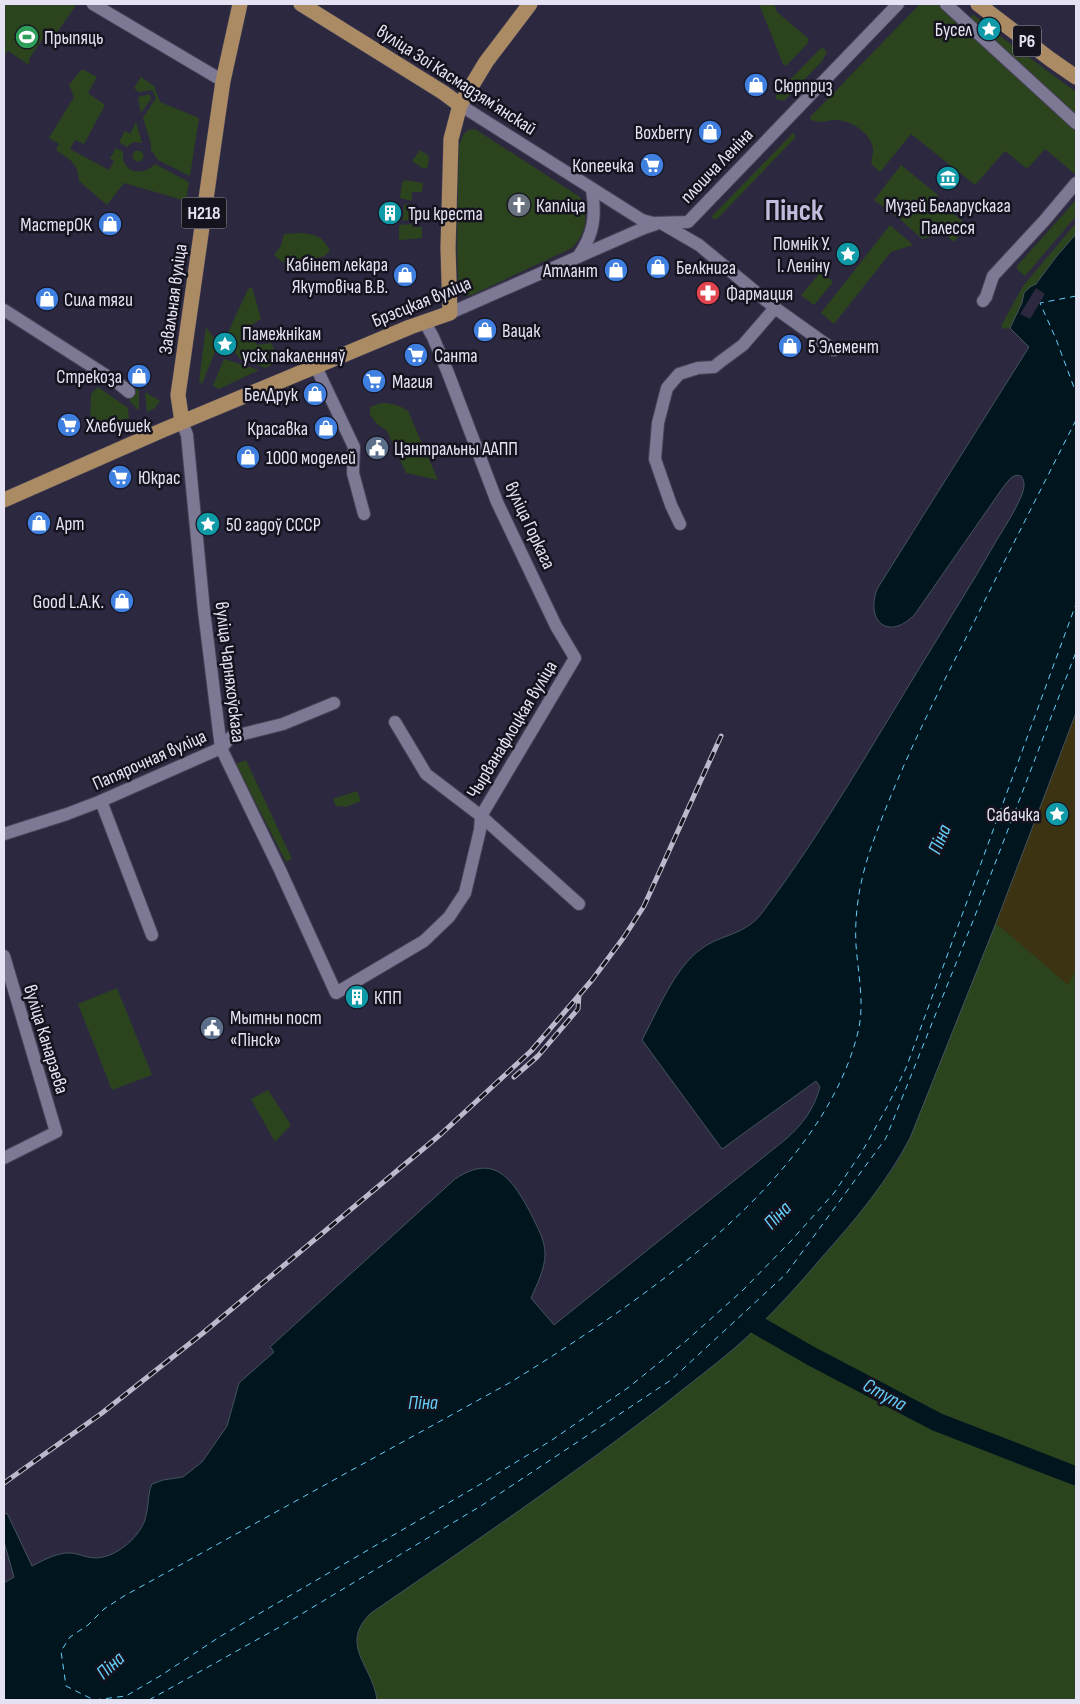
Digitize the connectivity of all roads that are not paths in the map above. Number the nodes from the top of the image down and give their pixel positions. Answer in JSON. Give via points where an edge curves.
{"nodes":[{"id":1,"x":92,"y":4,"type":"edge"},
{"id":2,"x":240,"y":4,"type":"edge"},
{"id":3,"x":301,"y":4,"type":"edge"},
{"id":4,"x":530,"y":4,"type":"edge"},
{"id":5,"x":898,"y":4,"type":"edge"},
{"id":6,"x":946,"y":4,"type":"edge"},
{"id":7,"x":978,"y":4,"type":"edge"},
{"id":8,"x":1076,"y":77,"type":"edge"},
{"id":9,"x":223,"y":81,"type":"junction"},
{"id":10,"x":460,"y":105,"type":"junction"},
{"id":11,"x":1076,"y":123,"type":"edge"},
{"id":12,"x":1076,"y":183,"type":"edge"},
{"id":13,"x":592,"y":189,"type":"junction"},
{"id":14,"x":661,"y":223,"type":"junction"},
{"id":15,"x":577,"y":258,"type":"junction"},
{"id":16,"x":983,"y":301,"type":"dead end"},
{"id":17,"x":775,"y":308,"type":"junction"},
{"id":18,"x":4,"y":310,"type":"edge"},
{"id":19,"x":450,"y":313,"type":"junction"},
{"id":20,"x":424,"y":321,"type":"junction"},
{"id":21,"x":834,"y":350,"type":"dead end"},
{"id":22,"x":316,"y":367,"type":"junction"},
{"id":23,"x":130,"y":392,"type":"dead end"},
{"id":24,"x":182,"y":422,"type":"junction"},
{"id":25,"x":4,"y":500,"type":"edge"},
{"id":26,"x":364,"y":514,"type":"dead end"},
{"id":27,"x":680,"y":524,"type":"dead end"},
{"id":28,"x":576,"y":658,"type":"joint"},
{"id":29,"x":334,"y":703,"type":"dead end"},
{"id":30,"x":395,"y":722,"type":"dead end"},
{"id":31,"x":221,"y":748,"type":"junction"},
{"id":32,"x":101,"y":801,"type":"junction"},
{"id":33,"x":481,"y":816,"type":"junction"},
{"id":34,"x":4,"y":834,"type":"edge"},
{"id":35,"x":579,"y":904,"type":"dead end"},
{"id":36,"x":152,"y":935,"type":"dead end"},
{"id":37,"x":4,"y":956,"type":"edge"},
{"id":38,"x":336,"y":993,"type":"joint"},
{"id":39,"x":4,"y":1158,"type":"edge"}],
"edges":[{"from":1,"to":9,"type":"street"},
{"from":2,"to":9,"type":"main road","name":"Завальная вуліца","number":"Н218"},
{"from":3,"to":10,"type":"main road","name":"вуліца Зоі Касмадзямʼянскай"},
{"from":4,"to":10,"type":"main road","via":[[486,62]]},
{"from":5,"to":14,"type":"street","name":"плошча Леніна","via":[[688,222]]},
{"from":6,"to":11,"type":"street"},
{"from":7,"to":8,"type":"main road","number":"Р6"},
{"from":9,"to":24,"type":"main road","name":"Завальная вуліца","number":"Н218","via":[[178,396]]},
{"from":10,"to":13,"type":"street","name":"вуліца Зоі Касмадзямʼянскай"},
{"from":10,"to":19,"type":"main road","via":[[451,139]]},
{"from":12,"to":16,"type":"street","via":[[993,276]]},
{"from":13,"to":14,"type":"street","name":"вуліца Зоі Касмадзямʼянскай","via":[[642,220]]},
{"from":13,"to":15,"type":"street","via":[[594,221],[586,245]]},
{"from":14,"to":15,"type":"street","name":"Брэсцкая вуліца"},
{"from":14,"to":17,"type":"street","via":[[699,245]]},
{"from":15,"to":19,"type":"street","name":"Брэсцкая вуліца"},
{"from":17,"to":21,"type":"street"},
{"from":17,"to":27,"type":"street","via":[[743,344],[714,367],[679,374],[667,388],[658,424],[655,459]]},
{"from":18,"to":23,"type":"street"},
{"from":19,"to":20,"type":"main road","name":"Брэсцкая вуліца"},
{"from":20,"to":22,"type":"main road","name":"Брэсцкая вуліца"},
{"from":20,"to":28,"type":"street","name":"вуліца Горкага","via":[[448,372],[497,502],[556,626]]},
{"from":22,"to":24,"type":"main road","name":"Брэсцкая вуліца"},
{"from":22,"to":26,"type":"street","via":[[354,447],[353,473]]},
{"from":24,"to":25,"type":"main road","name":"Брэсцкая вуліца"},
{"from":24,"to":31,"type":"street","name":"вуліца Чарняхоўскага","via":[[187,435]]},
{"from":28,"to":33,"type":"street","name":"Чырванафлоцкая вуліца"},
{"from":29,"to":31,"type":"street","name":"Папярочная вуліца","via":[[283,724],[231,737]]},
{"from":30,"to":33,"type":"street","via":[[426,774]]},
{"from":31,"to":32,"type":"street","name":"Папярочная вуліца"},
{"from":31,"to":38,"type":"street","name":"вуліца Чарняхоўскага"},
{"from":32,"to":34,"type":"street","name":"Папярочная вуліца"},
{"from":32,"to":36,"type":"street"},
{"from":33,"to":35,"type":"street"},
{"from":33,"to":38,"type":"street","name":"Чырванафлоцкая вуліца","via":[[465,893],[450,916],[424,941]]},
{"from":37,"to":39,"type":"street","name":"вуліца Канарэева","via":[[56,1132]]}]}
